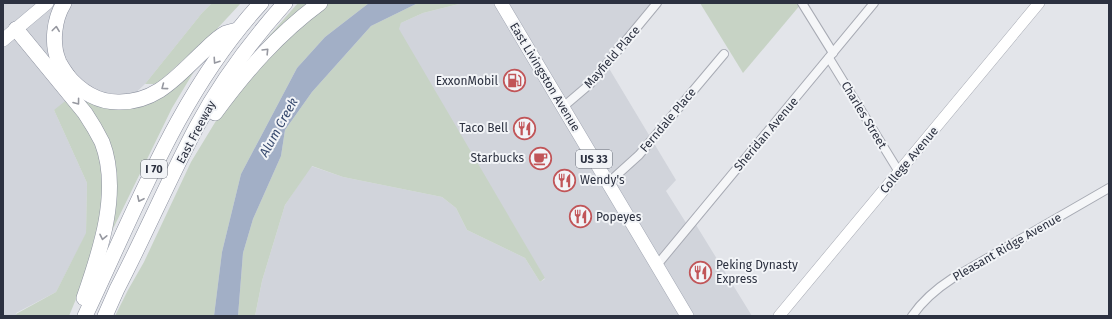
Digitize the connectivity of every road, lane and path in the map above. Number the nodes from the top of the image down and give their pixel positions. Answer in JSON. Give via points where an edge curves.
{"nodes":[{"id":1,"x":47,"y":3,"type":"edge"},
{"id":2,"x":64,"y":3,"type":"edge"},
{"id":3,"x":261,"y":3,"type":"edge"},
{"id":4,"x":285,"y":3,"type":"edge"},
{"id":5,"x":320,"y":3,"type":"edge"},
{"id":6,"x":501,"y":3,"type":"edge"},
{"id":7,"x":658,"y":3,"type":"edge"},
{"id":8,"x":802,"y":3,"type":"edge"},
{"id":9,"x":874,"y":3,"type":"edge"},
{"id":10,"x":1039,"y":3,"type":"edge"},
{"id":11,"x":16,"y":29,"type":"junction"},
{"id":12,"x":238,"y":29,"type":"junction"},
{"id":13,"x":3,"y":40,"type":"edge"},
{"id":14,"x":724,"y":54,"type":"dead end"},
{"id":15,"x":831,"y":55,"type":"junction"},
{"id":16,"x":69,"y":78,"type":"junction"},
{"id":17,"x":563,"y":107,"type":"junction"},
{"id":18,"x":194,"y":132,"type":"junction"},
{"id":19,"x":899,"y":172,"type":"junction"},
{"id":20,"x":608,"y":183,"type":"junction"},
{"id":21,"x":1109,"y":188,"type":"edge"},
{"id":22,"x":657,"y":265,"type":"junction"},
{"id":23,"x":78,"y":316,"type":"edge"},
{"id":24,"x":85,"y":316,"type":"edge"},
{"id":25,"x":105,"y":316,"type":"edge"},
{"id":26,"x":687,"y":316,"type":"edge"},
{"id":27,"x":779,"y":316,"type":"edge"},
{"id":28,"x":912,"y":316,"type":"edge"}],
"edges":[{"from":1,"to":11,"type":"main road"},
{"from":16,"to":2,"type":"highway","one_way":true,"via":[[59,61],[54,40],[58,15]]},
{"from":3,"to":12,"type":"highway","name":"East Freeway","number":"I 70"},
{"from":4,"to":18,"type":"highway","name":"East Freeway","number":"I 70","via":[[233,68]]},
{"from":18,"to":5,"type":"highway","one_way":true,"via":[[206,125],[261,56]]},
{"from":6,"to":17,"type":"main road","name":"East Livingston Avenue","number":"US 33"},
{"from":7,"to":17,"type":"street","name":"Mayfield Place","via":[[590,84]]},
{"from":8,"to":15,"type":"street","name":"Charles Street"},
{"from":9,"to":15,"type":"street","name":"Sheridan Avenue"},
{"from":10,"to":19,"type":"main road","name":"College Avenue"},
{"from":11,"to":13,"type":"main road"},
{"from":11,"to":16,"type":"highway","via":[[28,31]]},
{"from":11,"to":23,"type":"highway","one_way":true,"via":[[85,113],[102,143],[106,157],[109,193],[105,230]]},
{"from":12,"to":16,"type":"highway","one_way":true,"via":[[225,34],[207,48],[166,86],[137,101],[115,102],[95,98],[81,90]]},
{"from":12,"to":24,"type":"highway","name":"East Freeway","number":"I 70","one_way":true,"via":[[180,117]]},
{"from":14,"to":20,"type":"street","name":"Ferndale Place","via":[[639,155]]},
{"from":15,"to":19,"type":"street","name":"Charles Street"},
{"from":15,"to":22,"type":"street","name":"Sheridan Avenue"},
{"from":17,"to":20,"type":"main road","name":"East Livingston Avenue","number":"US 33"},
{"from":18,"to":25,"type":"highway","name":"East Freeway","number":"I 70"},
{"from":19,"to":27,"type":"main road","name":"College Avenue"},
{"from":20,"to":22,"type":"main road","name":"East Livingston Avenue","number":"US 33"},
{"from":21,"to":28,"type":"street","name":"Pleasant Ridge Avenue","via":[[936,289]]},
{"from":22,"to":26,"type":"main road","name":"East Livingston Avenue","number":"US 33"}]}
